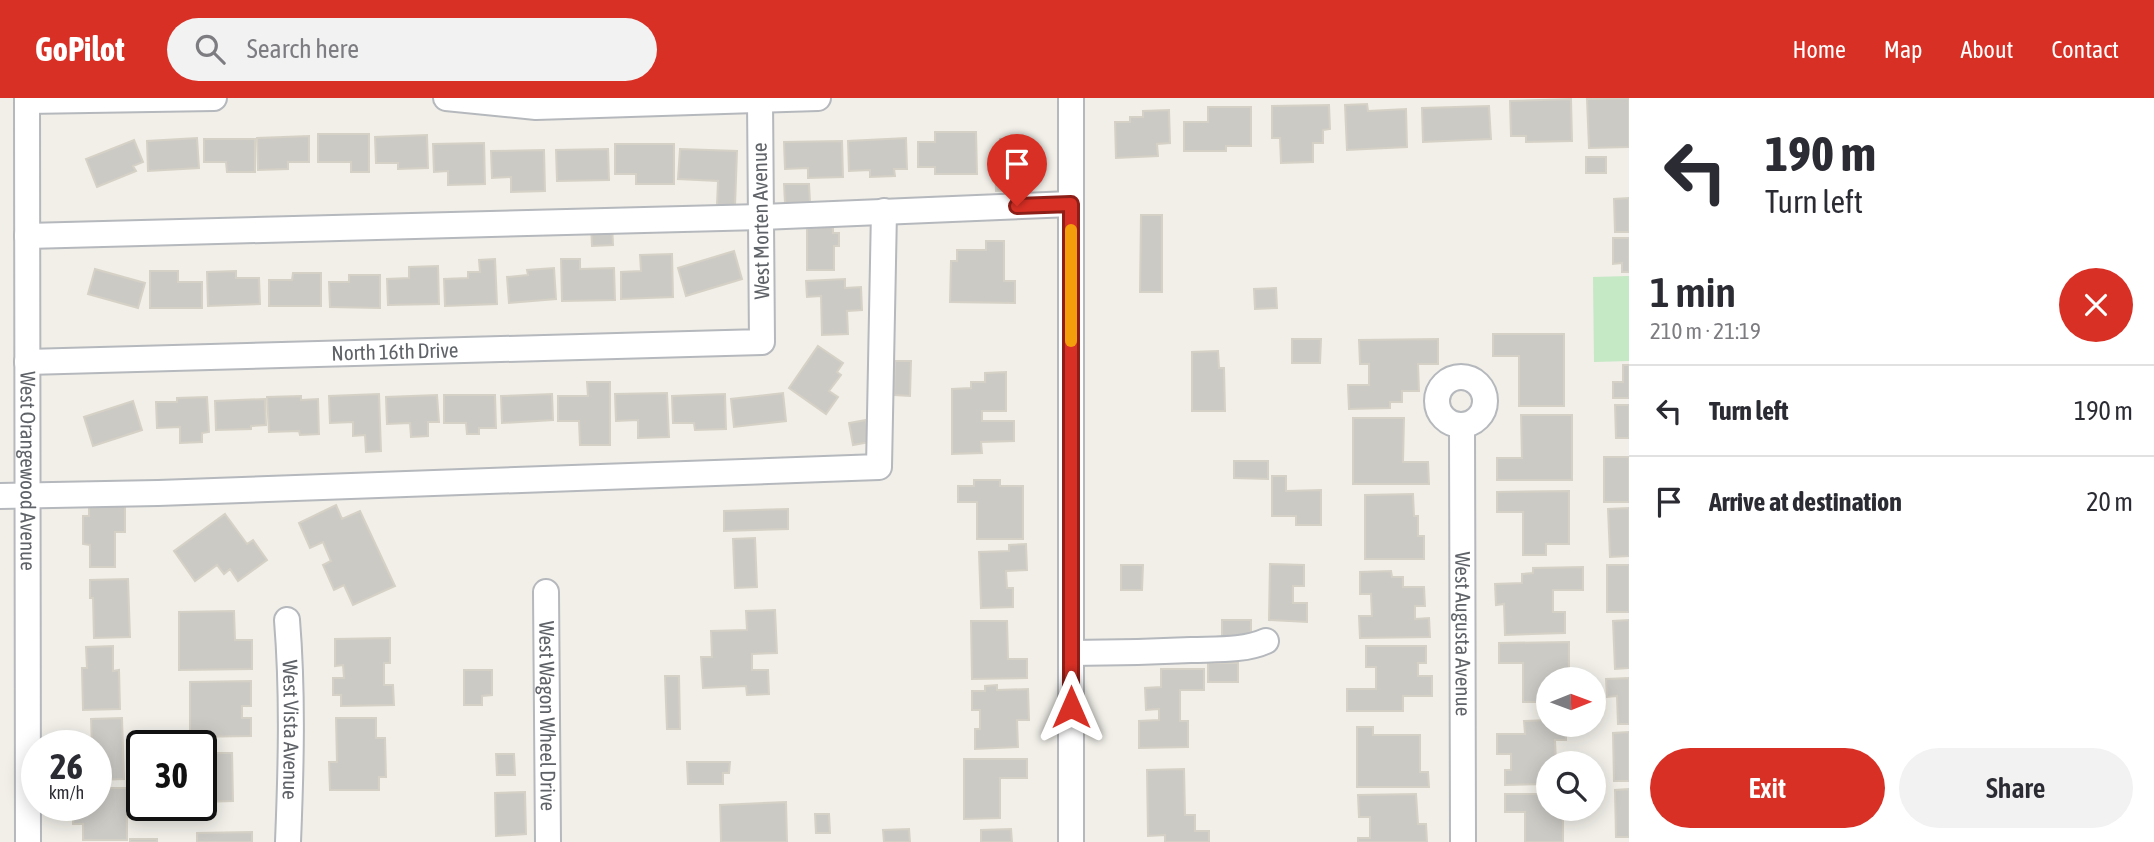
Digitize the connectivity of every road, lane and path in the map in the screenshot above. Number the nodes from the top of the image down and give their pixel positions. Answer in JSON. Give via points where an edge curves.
{"nodes":[{"id":1,"x":214,"y":98,"type":"edge"},
{"id":2,"x":446,"y":98,"type":"edge"},
{"id":3,"x":818,"y":98,"type":"edge"},
{"id":4,"x":1071,"y":98,"type":"edge"},
{"id":5,"x":27,"y":99,"type":"edge"},
{"id":6,"x":760,"y":100,"type":"junction"},
{"id":7,"x":1071,"y":204,"type":"junction"},
{"id":8,"x":884,"y":211,"type":"junction"},
{"id":9,"x":761,"y":217,"type":"junction"},
{"id":10,"x":27,"y":236,"type":"junction"},
{"id":11,"x":762,"y":342,"type":"joint"},
{"id":12,"x":27,"y":362,"type":"junction"},
{"id":13,"x":1462,"y":426,"type":"dead end"},
{"id":14,"x":0,"y":496,"type":"edge"},
{"id":15,"x":27,"y":496,"type":"junction"},
{"id":16,"x":546,"y":592,"type":"dead end"},
{"id":17,"x":288,"y":620,"type":"dead end"},
{"id":18,"x":1266,"y":641,"type":"dead end"},
{"id":19,"x":1071,"y":653,"type":"junction"},
{"id":20,"x":28,"y":842,"type":"edge"},
{"id":21,"x":288,"y":842,"type":"edge"},
{"id":22,"x":548,"y":842,"type":"edge"},
{"id":23,"x":1071,"y":842,"type":"edge"},
{"id":24,"x":1463,"y":842,"type":"edge"}],
"edges":[{"from":1,"to":5,"type":"street"},
{"from":2,"to":6,"type":"street","via":[[536,107]]},
{"from":3,"to":6,"type":"street"},
{"from":4,"to":7,"type":"street"},
{"from":5,"to":10,"type":"street","name":"West Orangewood Avenue"},
{"from":6,"to":9,"type":"street","name":"West Morten Avenue"},
{"from":7,"to":8,"type":"street"},
{"from":7,"to":19,"type":"street"},
{"from":8,"to":9,"type":"street"},
{"from":8,"to":15,"type":"street","via":[[879,467]]},
{"from":9,"to":10,"type":"street"},
{"from":9,"to":11,"type":"street","name":"West Morten Avenue"},
{"from":10,"to":12,"type":"street","name":"West Orangewood Avenue"},
{"from":11,"to":12,"type":"street","name":"North 16th Drive"},
{"from":12,"to":15,"type":"street","name":"West Orangewood Avenue"},
{"from":13,"to":24,"type":"street","name":"West Augusta Avenue"},
{"from":14,"to":15,"type":"street"},
{"from":15,"to":20,"type":"street","name":"West Orangewood Avenue"},
{"from":16,"to":22,"type":"street","name":"West Wagon Wheel Drive"},
{"from":17,"to":21,"type":"street","name":"West Vista Avenue"},
{"from":18,"to":19,"type":"street","via":[[1215,649]]},
{"from":19,"to":23,"type":"street"}]}
